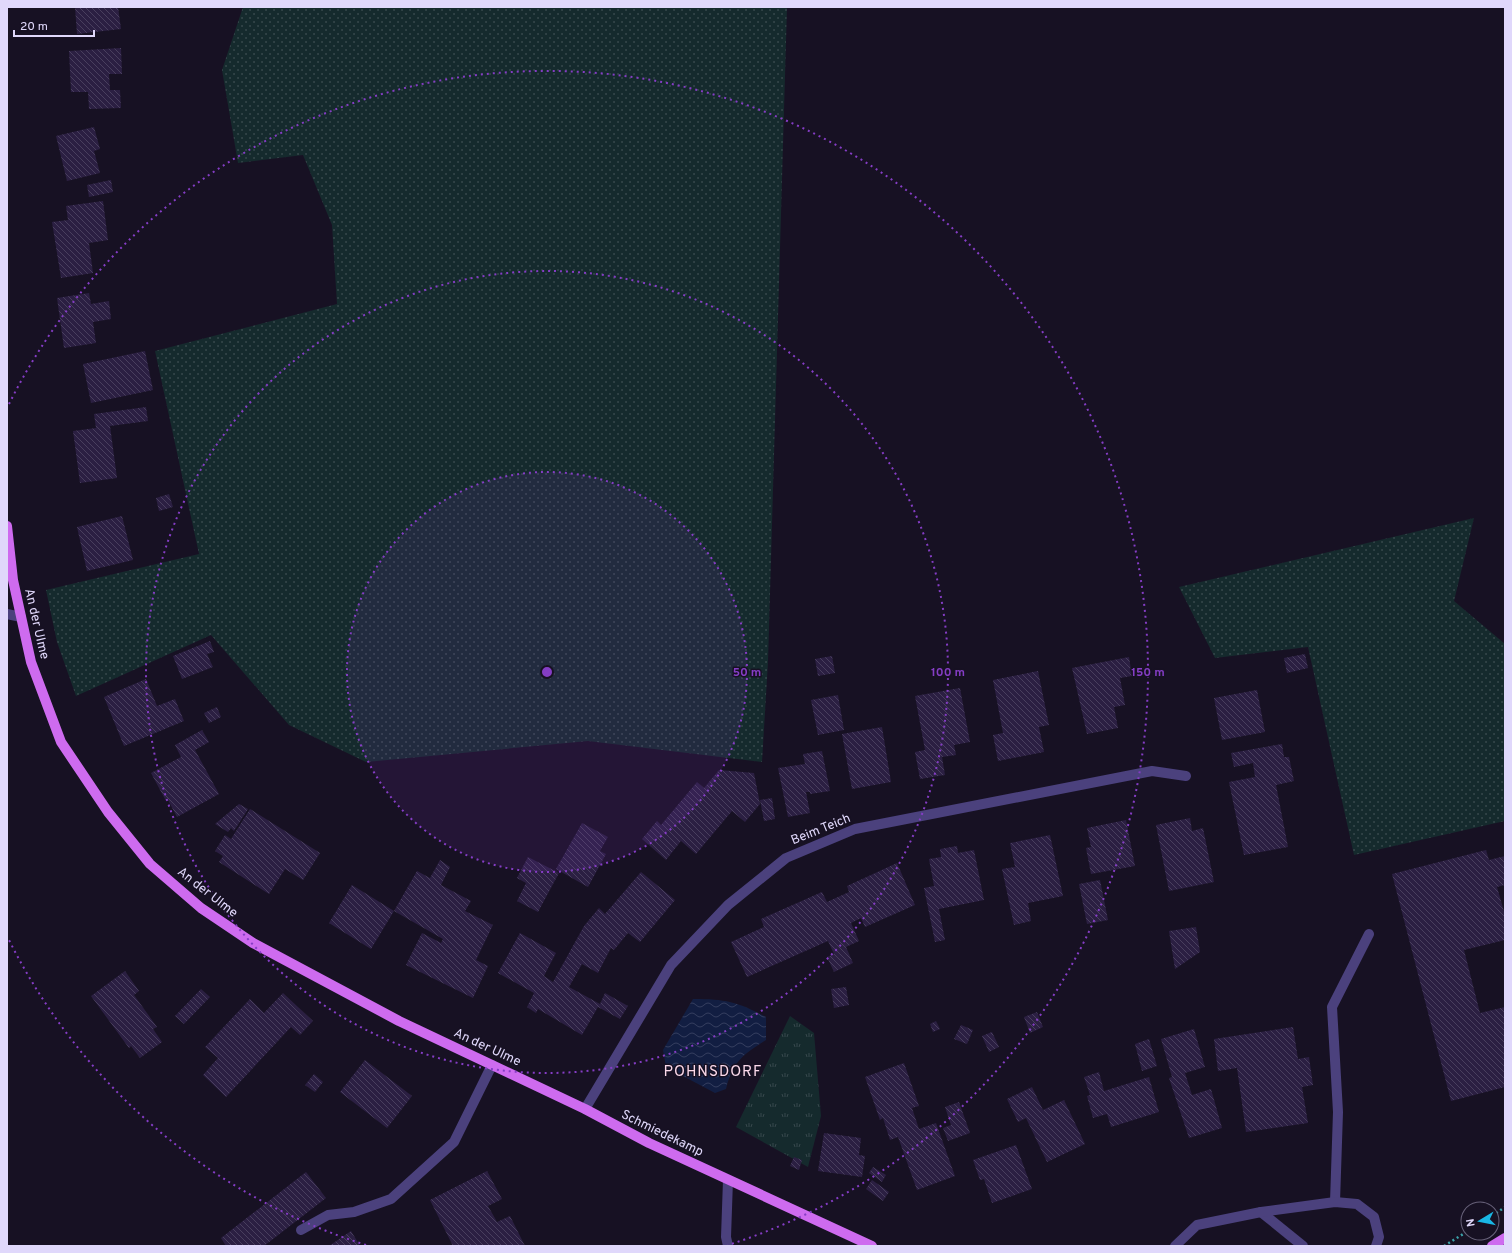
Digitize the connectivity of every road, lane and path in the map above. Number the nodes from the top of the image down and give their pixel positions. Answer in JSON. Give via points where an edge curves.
{"nodes":[{"id":1,"x":7,"y":526,"type":"edge"},
{"id":2,"x":7,"y":614,"type":"edge"},
{"id":3,"x":21,"y":617,"type":"junction"},
{"id":4,"x":1186,"y":776,"type":"dead end"},
{"id":5,"x":1369,"y":934,"type":"dead end"},
{"id":6,"x":492,"y":1065,"type":"junction"},
{"id":7,"x":584,"y":1109,"type":"junction"},
{"id":8,"x":728,"y":1180,"type":"junction"},
{"id":9,"x":1335,"y":1202,"type":"junction"},
{"id":10,"x":1261,"y":1212,"type":"junction"},
{"id":11,"x":301,"y":1230,"type":"dead end"},
{"id":12,"x":1460,"y":1236,"type":"edge"},
{"id":13,"x":1505,"y":1238,"type":"edge"},
{"id":14,"x":728,"y":1246,"type":"edge"},
{"id":15,"x":872,"y":1246,"type":"edge"},
{"id":16,"x":1175,"y":1246,"type":"edge"},
{"id":17,"x":1303,"y":1246,"type":"edge"},
{"id":18,"x":1376,"y":1246,"type":"edge"},
{"id":19,"x":1444,"y":1246,"type":"edge"},
{"id":20,"x":1492,"y":1246,"type":"edge"}],
"edges":[{"from":1,"to":3,"type":"main road","name":"An der Ulme","via":[[13,580]]},
{"from":2,"to":3,"type":"street"},
{"from":3,"to":6,"type":"main road","name":"An der Ulme","via":[[31,662],[61,742],[108,812],[150,864],[201,908],[253,943],[399,1021]]},
{"from":4,"to":7,"type":"street","name":"Beim Teich","via":[[1152,771],[902,819],[855,829],[786,858],[728,905],[671,966]]},
{"from":5,"to":9,"type":"street","via":[[1332,1007],[1338,1112]]},
{"from":6,"to":7,"type":"main road","name":"An der Ulme"},
{"from":6,"to":11,"type":"street","via":[[454,1142],[391,1199],[354,1212],[328,1215]]},
{"from":7,"to":8,"type":"main road","name":"Schmiedekamp","via":[[649,1144]]},
{"from":8,"to":14,"type":"street"},
{"from":8,"to":15,"type":"main road","name":"Schmiedekamp"},
{"from":9,"to":10,"type":"street"},
{"from":9,"to":18,"type":"street","via":[[1357,1204],[1374,1217],[1379,1237]]},
{"from":10,"to":16,"type":"street","via":[[1198,1225]]},
{"from":10,"to":17,"type":"street"},
{"from":12,"to":19,"type":"path"},
{"from":13,"to":20,"type":"main road"}]}
